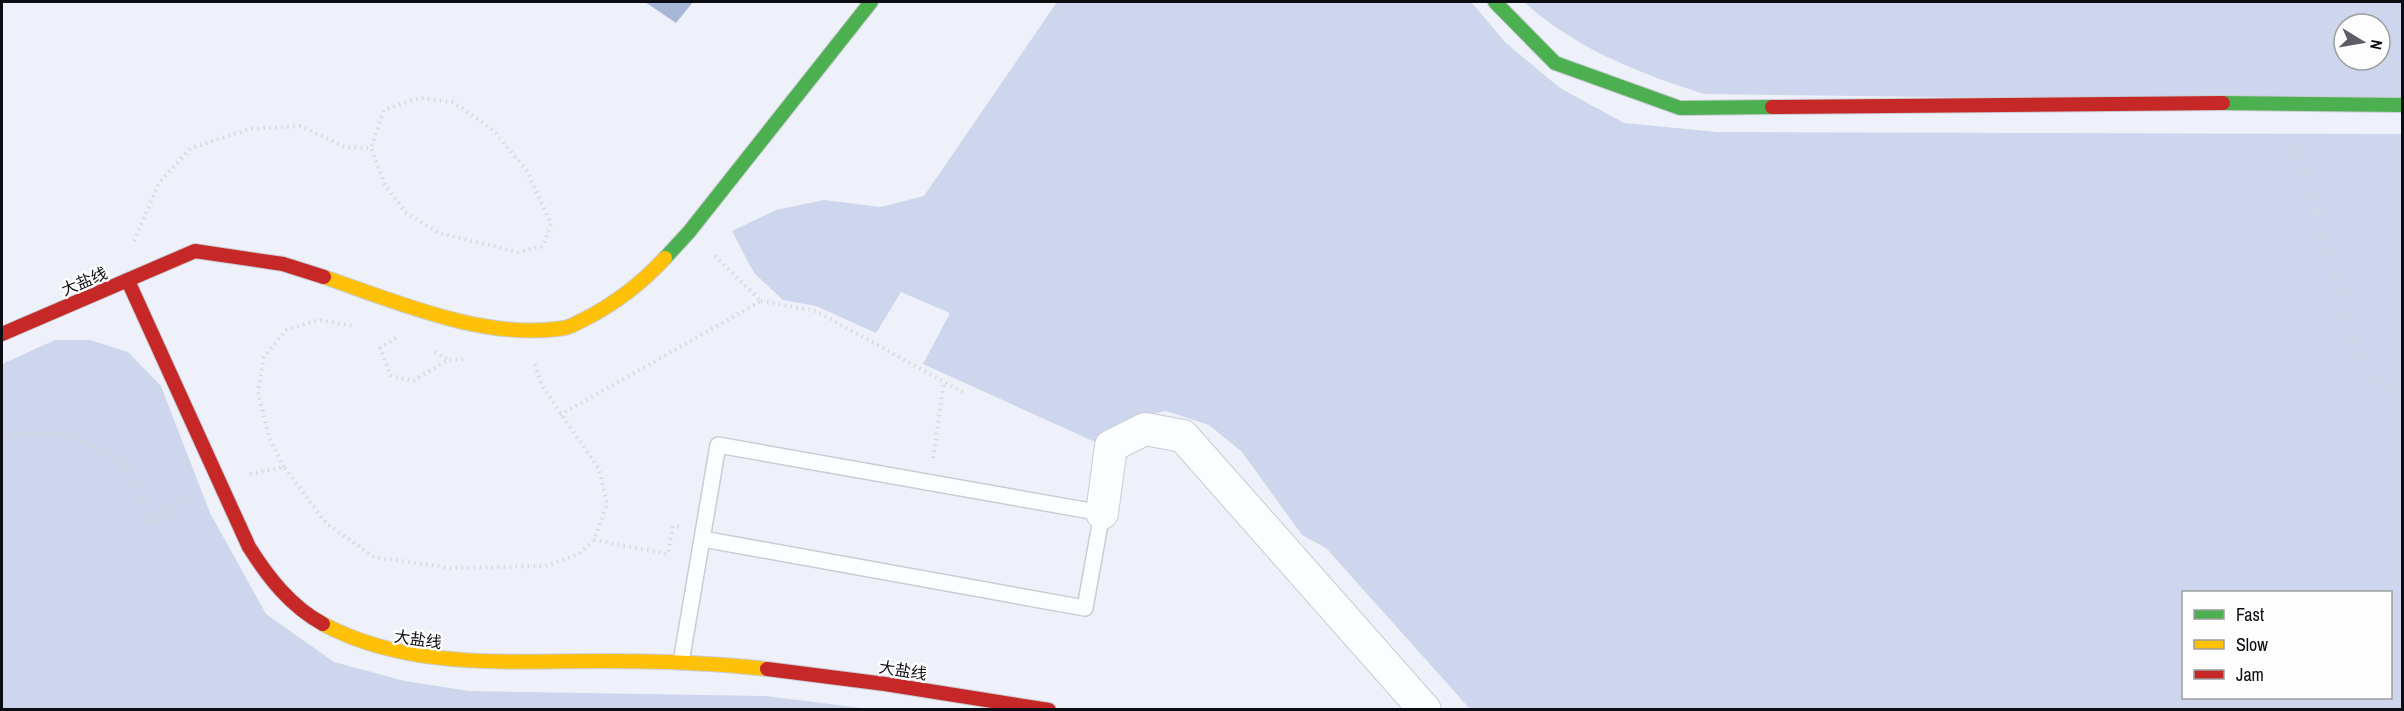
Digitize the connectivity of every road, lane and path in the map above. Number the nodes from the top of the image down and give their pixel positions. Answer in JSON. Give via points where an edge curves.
{"nodes":[{"id":1,"x":871,"y":2,"type":"edge"},
{"id":2,"x":1495,"y":2,"type":"edge"},
{"id":3,"x":2283,"y":102,"type":"junction"},
{"id":4,"x":2403,"y":105,"type":"edge"},
{"id":5,"x":371,"y":148,"type":"junction"},
{"id":6,"x":689,"y":232,"type":"junction"},
{"id":7,"x":128,"y":281,"type":"junction"},
{"id":8,"x":761,"y":301,"type":"junction"},
{"id":9,"x":361,"y":327,"type":"dead end"},
{"id":10,"x":393,"y":331,"type":"dead end"},
{"id":11,"x":2,"y":334,"type":"edge"},
{"id":12,"x":532,"y":354,"type":"dead end"},
{"id":13,"x":469,"y":358,"type":"dead end"},
{"id":14,"x":944,"y":382,"type":"junction"},
{"id":15,"x":2403,"y":393,"type":"edge"},
{"id":16,"x":966,"y":394,"type":"dead end"},
{"id":17,"x":560,"y":415,"type":"junction"},
{"id":18,"x":2,"y":441,"type":"edge"},
{"id":19,"x":284,"y":467,"type":"junction"},
{"id":20,"x":217,"y":481,"type":"junction"},
{"id":21,"x":929,"y":482,"type":"junction"},
{"id":22,"x":1102,"y":513,"type":"junction"},
{"id":23,"x":703,"y":535,"type":"junction"},
{"id":24,"x":594,"y":540,"type":"junction"},
{"id":25,"x":681,"y":662,"type":"junction"},
{"id":26,"x":1049,"y":710,"type":"edge"},
{"id":27,"x":1425,"y":710,"type":"edge"}],
"edges":[{"from":1,"to":6,"type":"street"},
{"from":2,"to":3,"type":"street","via":[[1555,63],[1680,108]]},
{"from":3,"to":4,"type":"street"},
{"from":3,"to":15,"type":"path","via":[[2356,347],[2388,391]]},
{"from":5,"to":5,"type":"path","via":[[385,185],[405,212],[439,233],[518,252],[543,246],[551,224],[528,171],[493,130],[453,102],[419,98],[384,110]]},
{"from":5,"to":7,"type":"path","via":[[345,147],[300,126],[249,129],[191,148],[159,183],[136,233]]},
{"from":6,"to":7,"type":"street","via":[[643,282],[608,307],[566,328],[522,330],[456,321],[283,264],[195,251]]},
{"from":6,"to":8,"type":"path"},
{"from":7,"to":11,"type":"street","name":"大盐线"},
{"from":7,"to":20,"type":"street","name":"大盐线"},
{"from":8,"to":14,"type":"path","via":[[816,311]]},
{"from":8,"to":17,"type":"path"},
{"from":9,"to":19,"type":"path","via":[[318,320],[286,330],[264,357],[258,392],[269,437]]},
{"from":10,"to":13,"type":"path","via":[[403,333],[380,348],[391,376],[413,381],[448,360]]},
{"from":12,"to":17,"type":"path","via":[[542,386]]},
{"from":14,"to":16,"type":"path"},
{"from":14,"to":21,"type":"path"},
{"from":17,"to":24,"type":"path","via":[[599,469],[607,504]]},
{"from":18,"to":20,"type":"path","via":[[24,432],[72,435],[125,466],[150,523]]},
{"from":19,"to":20,"type":"path"},
{"from":19,"to":24,"type":"path","via":[[326,523],[374,557],[451,568],[545,566],[579,554]]},
{"from":20,"to":25,"type":"street","name":"大盐线","via":[[261,564],[290,599],[328,628],[370,647],[452,660]]},
{"from":21,"to":22,"type":"lane"},
{"from":21,"to":23,"type":"lane","via":[[718,445]]},
{"from":22,"to":23,"type":"lane","via":[[1085,608]]},
{"from":22,"to":27,"type":"street","via":[[1111,446],[1145,429],[1183,436]]},
{"from":23,"to":24,"type":"path","via":[[673,526],[668,554]]},
{"from":23,"to":25,"type":"lane"},
{"from":25,"to":26,"type":"street","name":"大盐线","via":[[850,678]]}]}
